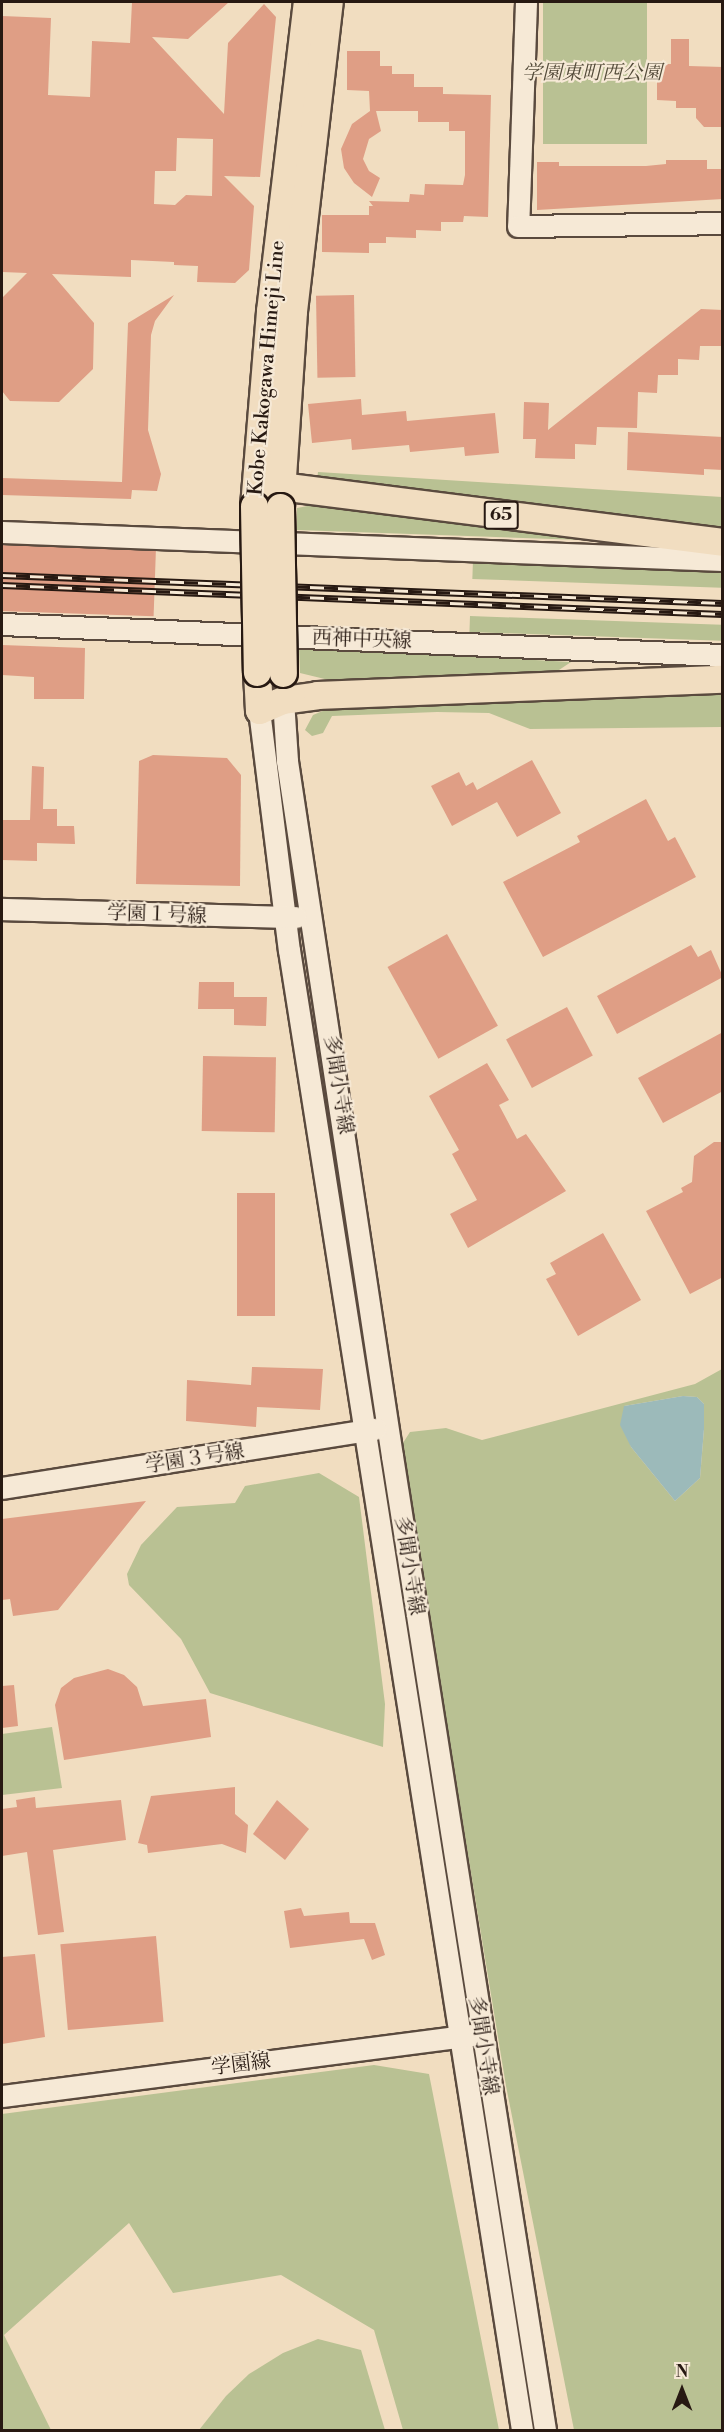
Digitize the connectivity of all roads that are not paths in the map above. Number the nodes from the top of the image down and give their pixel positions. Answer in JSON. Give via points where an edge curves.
{"nodes":[{"id":1,"x":307,"y":2,"type":"edge"},
{"id":2,"x":329,"y":2,"type":"edge"},
{"id":3,"x":526,"y":2,"type":"edge"},
{"id":4,"x":723,"y":223,"type":"edge"},
{"id":5,"x":271,"y":500,"type":"junction"},
{"id":6,"x":2,"y":532,"type":"edge"},
{"id":7,"x":723,"y":542,"type":"edge"},
{"id":8,"x":723,"y":560,"type":"edge"},
{"id":9,"x":2,"y":624,"type":"edge"},
{"id":10,"x":723,"y":655,"type":"edge"},
{"id":11,"x":723,"y":679,"type":"edge"},
{"id":12,"x":271,"y":705,"type":"junction"},
{"id":13,"x":2,"y":909,"type":"edge"},
{"id":14,"x":311,"y":915,"type":"junction"},
{"id":15,"x":284,"y":919,"type":"junction"},
{"id":16,"x":387,"y":1426,"type":"junction"},
{"id":17,"x":363,"y":1432,"type":"junction"},
{"id":18,"x":2,"y":1488,"type":"edge"},
{"id":19,"x":481,"y":2034,"type":"junction"},
{"id":20,"x":457,"y":2037,"type":"junction"},
{"id":21,"x":2,"y":2096,"type":"edge"},
{"id":22,"x":522,"y":2430,"type":"edge"},
{"id":23,"x":545,"y":2430,"type":"edge"}],
"edges":[{"from":1,"to":5,"type":"main road","name":"Kobe Kakogawa Himeji Line","via":[[270,310]]},
{"from":2,"to":5,"type":"main road","name":"Kobe Kakogawa Himeji Line"},
{"from":3,"to":4,"type":"street","via":[[518,226]]},
{"from":5,"to":7,"type":"main road","name":"Kobe Kakogawa Himeji Line","number":"65"},
{"from":5,"to":12,"type":"main road","name":"Kobe Kakogawa Himeji Line","bridge":true,"via":[[283,673]]},
{"from":5,"to":12,"type":"main road","name":"Kobe Kakogawa Himeji Line","bridge":true,"via":[[256,672]]},
{"from":6,"to":8,"type":"street"},
{"from":9,"to":10,"type":"street","name":"西神中央線"},
{"from":11,"to":12,"type":"main road","via":[[476,686]]},
{"from":12,"to":14,"type":"street","name":"多聞小寺線","via":[[287,761]]},
{"from":12,"to":15,"type":"street","name":"多聞小寺線"},
{"from":13,"to":15,"type":"street","name":"学園１号線"},
{"from":14,"to":15,"type":"street","name":"学園１号線"},
{"from":14,"to":16,"type":"street","name":"多聞小寺線"},
{"from":15,"to":17,"type":"street","name":"多聞小寺線"},
{"from":16,"to":17,"type":"street","name":"学園３号線"},
{"from":16,"to":19,"type":"street","name":"多聞小寺線"},
{"from":17,"to":18,"type":"street","name":"学園３号線"},
{"from":17,"to":20,"type":"street","name":"多聞小寺線"},
{"from":19,"to":20,"type":"street","name":"学園線"},
{"from":19,"to":23,"type":"street","name":"多聞小寺線"},
{"from":20,"to":21,"type":"street","name":"学園線"},
{"from":20,"to":22,"type":"street","name":"多聞小寺線"}]}
